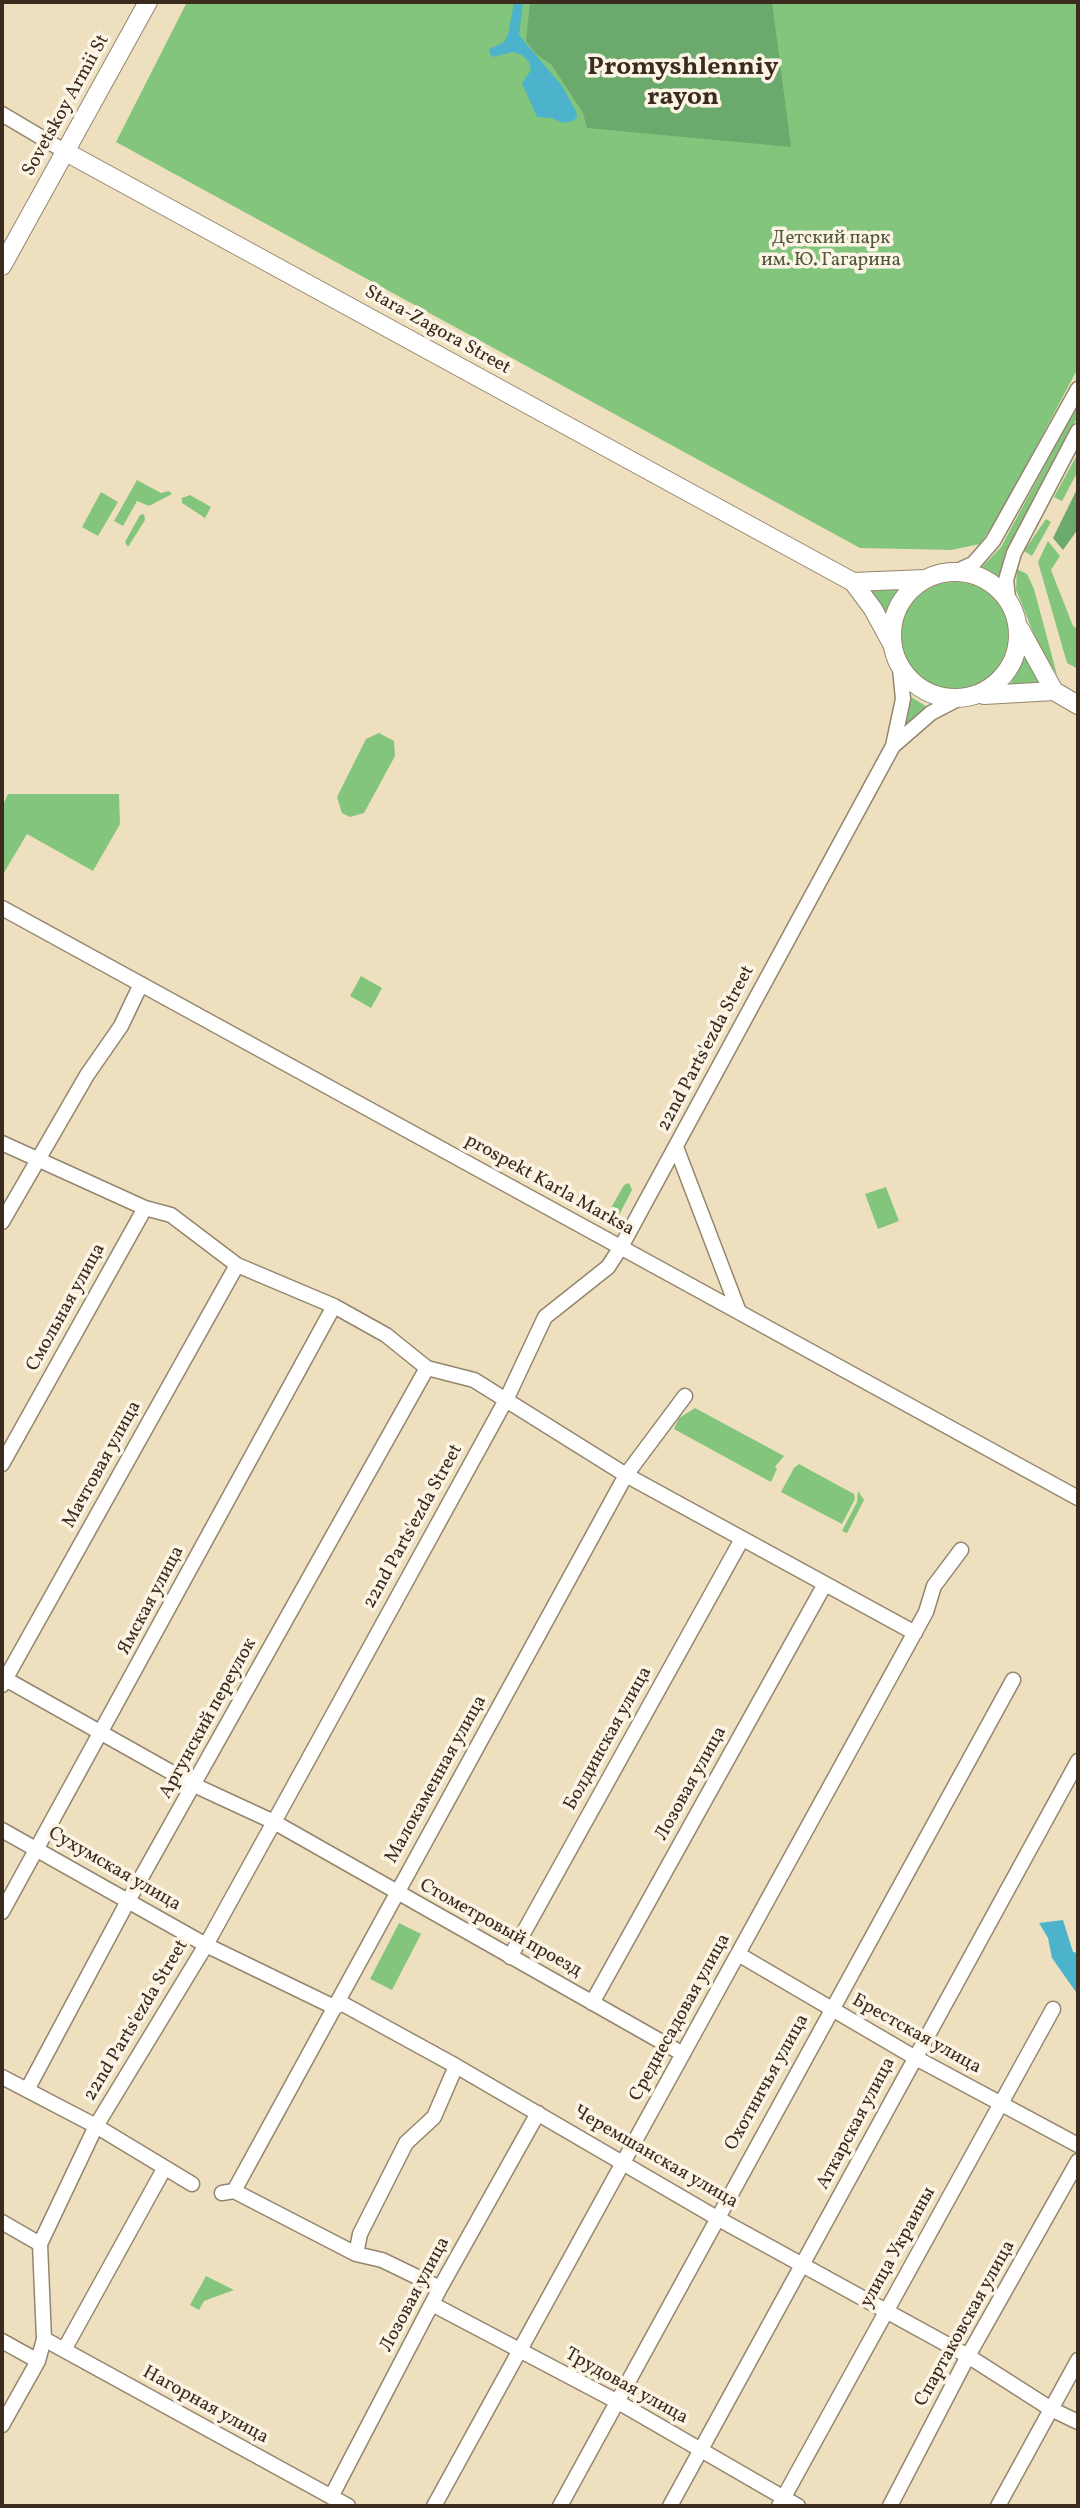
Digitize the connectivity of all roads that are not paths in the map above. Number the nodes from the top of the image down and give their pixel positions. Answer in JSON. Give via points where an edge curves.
{"nodes":[{"id":1,"x":148,"y":2,"type":"edge"},
{"id":2,"x":2,"y":114,"type":"edge"},
{"id":3,"x":66,"y":152,"type":"junction"},
{"id":4,"x":2,"y":266,"type":"edge"},
{"id":5,"x":1078,"y":389,"type":"edge"},
{"id":6,"x":1078,"y":431,"type":"edge"},
{"id":7,"x":955,"y":572,"type":"junction"},
{"id":8,"x":925,"y":579,"type":"junction"},
{"id":9,"x":853,"y":582,"type":"junction"},
{"id":10,"x":1008,"y":598,"type":"junction"},
{"id":11,"x":1020,"y":629,"type":"junction"},
{"id":12,"x":892,"y":644,"type":"junction"},
{"id":13,"x":900,"y":668,"type":"junction"},
{"id":14,"x":1054,"y":691,"type":"junction"},
{"id":15,"x":976,"y":696,"type":"junction"},
{"id":16,"x":956,"y":700,"type":"junction"},
{"id":17,"x":1078,"y":705,"type":"edge"},
{"id":18,"x":893,"y":746,"type":"junction"},
{"id":19,"x":2,"y":908,"type":"edge"},
{"id":20,"x":141,"y":984,"type":"junction"},
{"id":21,"x":2,"y":1143,"type":"edge"},
{"id":22,"x":676,"y":1147,"type":"junction"},
{"id":23,"x":37,"y":1162,"type":"junction"},
{"id":24,"x":145,"y":1208,"type":"junction"},
{"id":25,"x":2,"y":1222,"type":"edge"},
{"id":26,"x":621,"y":1247,"type":"junction"},
{"id":27,"x":237,"y":1265,"type":"junction"},
{"id":28,"x":334,"y":1306,"type":"junction"},
{"id":29,"x":739,"y":1312,"type":"junction"},
{"id":30,"x":427,"y":1368,"type":"junction"},
{"id":31,"x":685,"y":1396,"type":"dead end"},
{"id":32,"x":507,"y":1398,"type":"junction"},
{"id":33,"x":2,"y":1464,"type":"edge"},
{"id":34,"x":626,"y":1475,"type":"junction"},
{"id":35,"x":1078,"y":1498,"type":"edge"},
{"id":36,"x":742,"y":1539,"type":"junction"},
{"id":37,"x":961,"y":1550,"type":"dead end"},
{"id":38,"x":825,"y":1584,"type":"junction"},
{"id":39,"x":915,"y":1633,"type":"junction"},
{"id":40,"x":3,"y":1680,"type":"edge"},
{"id":41,"x":1013,"y":1680,"type":"dead end"},
{"id":42,"x":102,"y":1734,"type":"junction"},
{"id":43,"x":1078,"y":1761,"type":"edge"},
{"id":44,"x":194,"y":1785,"type":"junction"},
{"id":45,"x":274,"y":1822,"type":"junction"},
{"id":46,"x":2,"y":1830,"type":"edge"},
{"id":47,"x":37,"y":1848,"type":"junction"},
{"id":48,"x":397,"y":1893,"type":"junction"},
{"id":49,"x":128,"y":1901,"type":"junction"},
{"id":50,"x":2,"y":1912,"type":"edge"},
{"id":51,"x":205,"y":1945,"type":"junction"},
{"id":52,"x":738,"y":1954,"type":"junction"},
{"id":53,"x":510,"y":1957,"type":"junction"},
{"id":54,"x":593,"y":2003,"type":"junction"},
{"id":55,"x":334,"y":2007,"type":"junction"},
{"id":56,"x":831,"y":2009,"type":"junction"},
{"id":57,"x":1053,"y":2009,"type":"dead end"},
{"id":58,"x":683,"y":2054,"type":"junction"},
{"id":59,"x":914,"y":2057,"type":"junction"},
{"id":60,"x":456,"y":2066,"type":"junction"},
{"id":61,"x":2,"y":2077,"type":"edge"},
{"id":62,"x":27,"y":2090,"type":"junction"},
{"id":63,"x":1001,"y":2104,"type":"junction"},
{"id":64,"x":538,"y":2113,"type":"junction"},
{"id":65,"x":96,"y":2126,"type":"junction"},
{"id":66,"x":1078,"y":2145,"type":"edge"},
{"id":67,"x":1078,"y":2161,"type":"edge"},
{"id":68,"x":623,"y":2162,"type":"junction"},
{"id":69,"x":164,"y":2169,"type":"junction"},
{"id":70,"x":192,"y":2184,"type":"dead end"},
{"id":71,"x":717,"y":2218,"type":"junction"},
{"id":72,"x":2,"y":2222,"type":"edge"},
{"id":73,"x":40,"y":2244,"type":"junction"},
{"id":74,"x":356,"y":2255,"type":"junction"},
{"id":75,"x":804,"y":2263,"type":"junction"},
{"id":76,"x":440,"y":2288,"type":"junction"},
{"id":77,"x":432,"y":2304,"type":"junction"},
{"id":78,"x":886,"y":2311,"type":"junction"},
{"id":79,"x":44,"y":2339,"type":"junction"},
{"id":80,"x":2,"y":2341,"type":"edge"},
{"id":81,"x":64,"y":2350,"type":"junction"},
{"id":82,"x":520,"y":2351,"type":"junction"},
{"id":83,"x":968,"y":2356,"type":"junction"},
{"id":84,"x":1078,"y":2360,"type":"edge"},
{"id":85,"x":38,"y":2361,"type":"junction"},
{"id":86,"x":618,"y":2402,"type":"junction"},
{"id":87,"x":1051,"y":2409,"type":"junction"},
{"id":88,"x":1078,"y":2421,"type":"edge"},
{"id":89,"x":2,"y":2425,"type":"edge"},
{"id":90,"x":702,"y":2451,"type":"junction"},
{"id":91,"x":331,"y":2497,"type":"junction"},
{"id":92,"x":781,"y":2502,"type":"edge"},
{"id":93,"x":348,"y":2506,"type":"edge"},
{"id":94,"x":434,"y":2506,"type":"edge"},
{"id":95,"x":560,"y":2506,"type":"edge"},
{"id":96,"x":670,"y":2506,"type":"edge"},
{"id":97,"x":798,"y":2506,"type":"edge"},
{"id":98,"x":890,"y":2506,"type":"edge"},
{"id":99,"x":998,"y":2506,"type":"edge"}],
"edges":[{"from":1,"to":3,"type":"main road","name":"Sovetskoy Armii St"},
{"from":2,"to":3,"type":"street","name":"Stara-Zagora Street"},
{"from":3,"to":4,"type":"main road","name":"Sovetskoy Armii St"},
{"from":3,"to":9,"type":"main road","name":"Stara-Zagora Street"},
{"from":5,"to":7,"type":"street","via":[[985,553]]},
{"from":6,"to":10,"type":"street","via":[[1014,553],[1006,580]]},
{"from":7,"to":8,"type":"main road"},
{"from":7,"to":10,"type":"main road","via":[[977,576]]},
{"from":8,"to":9,"type":"main road"},
{"from":8,"to":12,"type":"main road","via":[[902,600],[893,619]]},
{"from":9,"to":12,"type":"main road","name":"Stara-Zagora Street"},
{"from":10,"to":11,"type":"main road"},
{"from":11,"to":14,"type":"main road"},
{"from":11,"to":15,"type":"main road","via":[[1011,667],[996,684]]},
{"from":12,"to":13,"type":"main road"},
{"from":13,"to":16,"type":"main road","via":[[933,696]]},
{"from":13,"to":18,"type":"street","via":[[903,699]]},
{"from":14,"to":15,"type":"main road"},
{"from":14,"to":17,"type":"main road"},
{"from":15,"to":16,"type":"main road"},
{"from":16,"to":18,"type":"street","name":"22nd Parts'ezda Street","via":[[931,713]]},
{"from":18,"to":22,"type":"street","name":"22nd Parts'ezda Street"},
{"from":19,"to":20,"type":"street","name":"prospekt Karla Marksa"},
{"from":20,"to":23,"type":"street","via":[[121,1026]]},
{"from":20,"to":26,"type":"street","name":"prospekt Karla Marksa"},
{"from":21,"to":23,"type":"street"},
{"from":22,"to":26,"type":"street","name":"22nd Parts'ezda Street"},
{"from":22,"to":29,"type":"street"},
{"from":23,"to":24,"type":"street"},
{"from":23,"to":25,"type":"street"},
{"from":24,"to":27,"type":"street","via":[[171,1215]]},
{"from":24,"to":33,"type":"street","name":"Смольная улица"},
{"from":26,"to":29,"type":"street","name":"prospekt Karla Marksa"},
{"from":26,"to":32,"type":"street","name":"22nd Parts'ezda Street","via":[[608,1268],[545,1317]]},
{"from":27,"to":28,"type":"street"},
{"from":27,"to":40,"type":"street","name":"Мачтовая улица"},
{"from":28,"to":30,"type":"street","via":[[386,1335]]},
{"from":28,"to":42,"type":"street","name":"Ямская улица"},
{"from":29,"to":35,"type":"street","name":"prospekt Karla Marksa"},
{"from":30,"to":32,"type":"street","via":[[474,1380]]},
{"from":30,"to":44,"type":"street","name":"Аргунский переулок"},
{"from":31,"to":34,"type":"street","name":"Малокаменная улица"},
{"from":32,"to":34,"type":"street"},
{"from":32,"to":45,"type":"street","name":"22nd Parts'ezda Street"},
{"from":34,"to":36,"type":"street"},
{"from":34,"to":48,"type":"street","name":"Малокаменная улица"},
{"from":36,"to":38,"type":"street"},
{"from":36,"to":53,"type":"street","name":"Болдинская улица"},
{"from":37,"to":39,"type":"street","name":"Среднесадовая улица","via":[[934,1586]]},
{"from":38,"to":39,"type":"street"},
{"from":38,"to":54,"type":"street","name":"Лозовая улица"},
{"from":39,"to":52,"type":"street","name":"Среднесадовая улица"},
{"from":40,"to":42,"type":"street","name":"Стометровый проезд"},
{"from":41,"to":56,"type":"street","name":"Охотничья улица"},
{"from":42,"to":44,"type":"street","name":"Стометровый проезд"},
{"from":42,"to":47,"type":"street","name":"Ямская улица"},
{"from":43,"to":59,"type":"street","name":"Аткарская улица"},
{"from":44,"to":45,"type":"street","name":"Стометровый проезд"},
{"from":44,"to":49,"type":"street","name":"Аргунский переулок"},
{"from":45,"to":48,"type":"street","name":"Стометровый проезд"},
{"from":45,"to":51,"type":"street","name":"22nd Parts'ezda Street"},
{"from":46,"to":47,"type":"street","name":"Сухумская улица"},
{"from":47,"to":49,"type":"street","name":"Сухумская улица"},
{"from":47,"to":50,"type":"street","name":"Ямская улица"},
{"from":48,"to":53,"type":"street","name":"Стометровый проезд"},
{"from":48,"to":55,"type":"street","name":"Малокаменная улица"},
{"from":49,"to":51,"type":"street","name":"Сухумская улица"},
{"from":49,"to":62,"type":"street","name":"Аргунский переулок"},
{"from":51,"to":55,"type":"street","name":"Черемшанская улица"},
{"from":51,"to":65,"type":"street","name":"22nd Parts'ezda Street"},
{"from":52,"to":56,"type":"street","name":"Брестская улица"},
{"from":52,"to":58,"type":"street","name":"Среднесадовая улица"},
{"from":53,"to":54,"type":"street","name":"Стометровый проезд"},
{"from":54,"to":58,"type":"street","name":"Стометровый проезд"},
{"from":55,"to":60,"type":"street","name":"Черемшанская улица","via":[[344,2004]]},
{"from":55,"to":74,"type":"street","name":"Малокаменная улица","via":[[228,2192]]},
{"from":56,"to":59,"type":"street","name":"Брестская улица"},
{"from":56,"to":71,"type":"street","name":"Охотничья улица"},
{"from":57,"to":63,"type":"street","name":"улица Украины"},
{"from":58,"to":68,"type":"street","name":"Среднесадовая улица"},
{"from":59,"to":63,"type":"street","name":"Брестская улица"},
{"from":59,"to":75,"type":"street","name":"Аткарская улица"},
{"from":60,"to":64,"type":"street","name":"Черемшанская улица"},
{"from":60,"to":74,"type":"street","via":[[434,2118],[406,2143],[359,2234]]},
{"from":61,"to":62,"type":"street"},
{"from":62,"to":65,"type":"street"},
{"from":63,"to":66,"type":"street","name":"Брестская улица"},
{"from":63,"to":78,"type":"street","name":"улица Украины"},
{"from":64,"to":68,"type":"street","name":"Черемшанская улица"},
{"from":64,"to":76,"type":"street","name":"Лозовая улица"},
{"from":65,"to":69,"type":"street"},
{"from":65,"to":73,"type":"street","name":"22nd Parts'ezda Street"},
{"from":67,"to":83,"type":"street","name":"Спартаковская улица"},
{"from":68,"to":71,"type":"street","name":"Черемшанская улица"},
{"from":68,"to":82,"type":"street","name":"Среднесадовая улица"},
{"from":69,"to":70,"type":"street"},
{"from":69,"to":81,"type":"street"},
{"from":71,"to":75,"type":"street","name":"Черемшанская улица"},
{"from":71,"to":86,"type":"street","name":"Охотничья улица"},
{"from":72,"to":73,"type":"street"},
{"from":73,"to":79,"type":"street","name":"22nd Parts'ezda Street"},
{"from":74,"to":76,"type":"street","via":[[382,2260]]},
{"from":75,"to":78,"type":"street","name":"Черемшанская улица"},
{"from":75,"to":90,"type":"street","name":"Аткарская улица"},
{"from":76,"to":77,"type":"street","name":"Лозовая улица"},
{"from":77,"to":82,"type":"street","name":"Трудовая улица"},
{"from":77,"to":91,"type":"street","name":"Лозовая улица"},
{"from":78,"to":83,"type":"street","name":"Черемшанская улица"},
{"from":78,"to":92,"type":"street","name":"улица Украины"},
{"from":79,"to":81,"type":"street","name":"Нагорная улица"},
{"from":79,"to":85,"type":"street","name":"22nd Parts'ezda Street"},
{"from":80,"to":85,"type":"street"},
{"from":81,"to":91,"type":"street","name":"Нагорная улица"},
{"from":82,"to":86,"type":"street","name":"Трудовая улица"},
{"from":82,"to":94,"type":"street","name":"Среднесадовая улица"},
{"from":83,"to":87,"type":"street","name":"Черемшанская улица"},
{"from":83,"to":98,"type":"street","name":"Спартаковская улица"},
{"from":84,"to":87,"type":"street"},
{"from":85,"to":89,"type":"street","name":"22nd Parts'ezda Street"},
{"from":86,"to":90,"type":"street","name":"Трудовая улица"},
{"from":86,"to":95,"type":"street","name":"Охотничья улица"},
{"from":87,"to":88,"type":"street","name":"Черемшанская улица"},
{"from":87,"to":99,"type":"street"},
{"from":90,"to":92,"type":"street","name":"Трудовая улица"},
{"from":90,"to":96,"type":"street","name":"Аткарская улица"},
{"from":91,"to":93,"type":"street","name":"Нагорная улица"},
{"from":92,"to":97,"type":"street","name":"Трудовая улица"}]}
